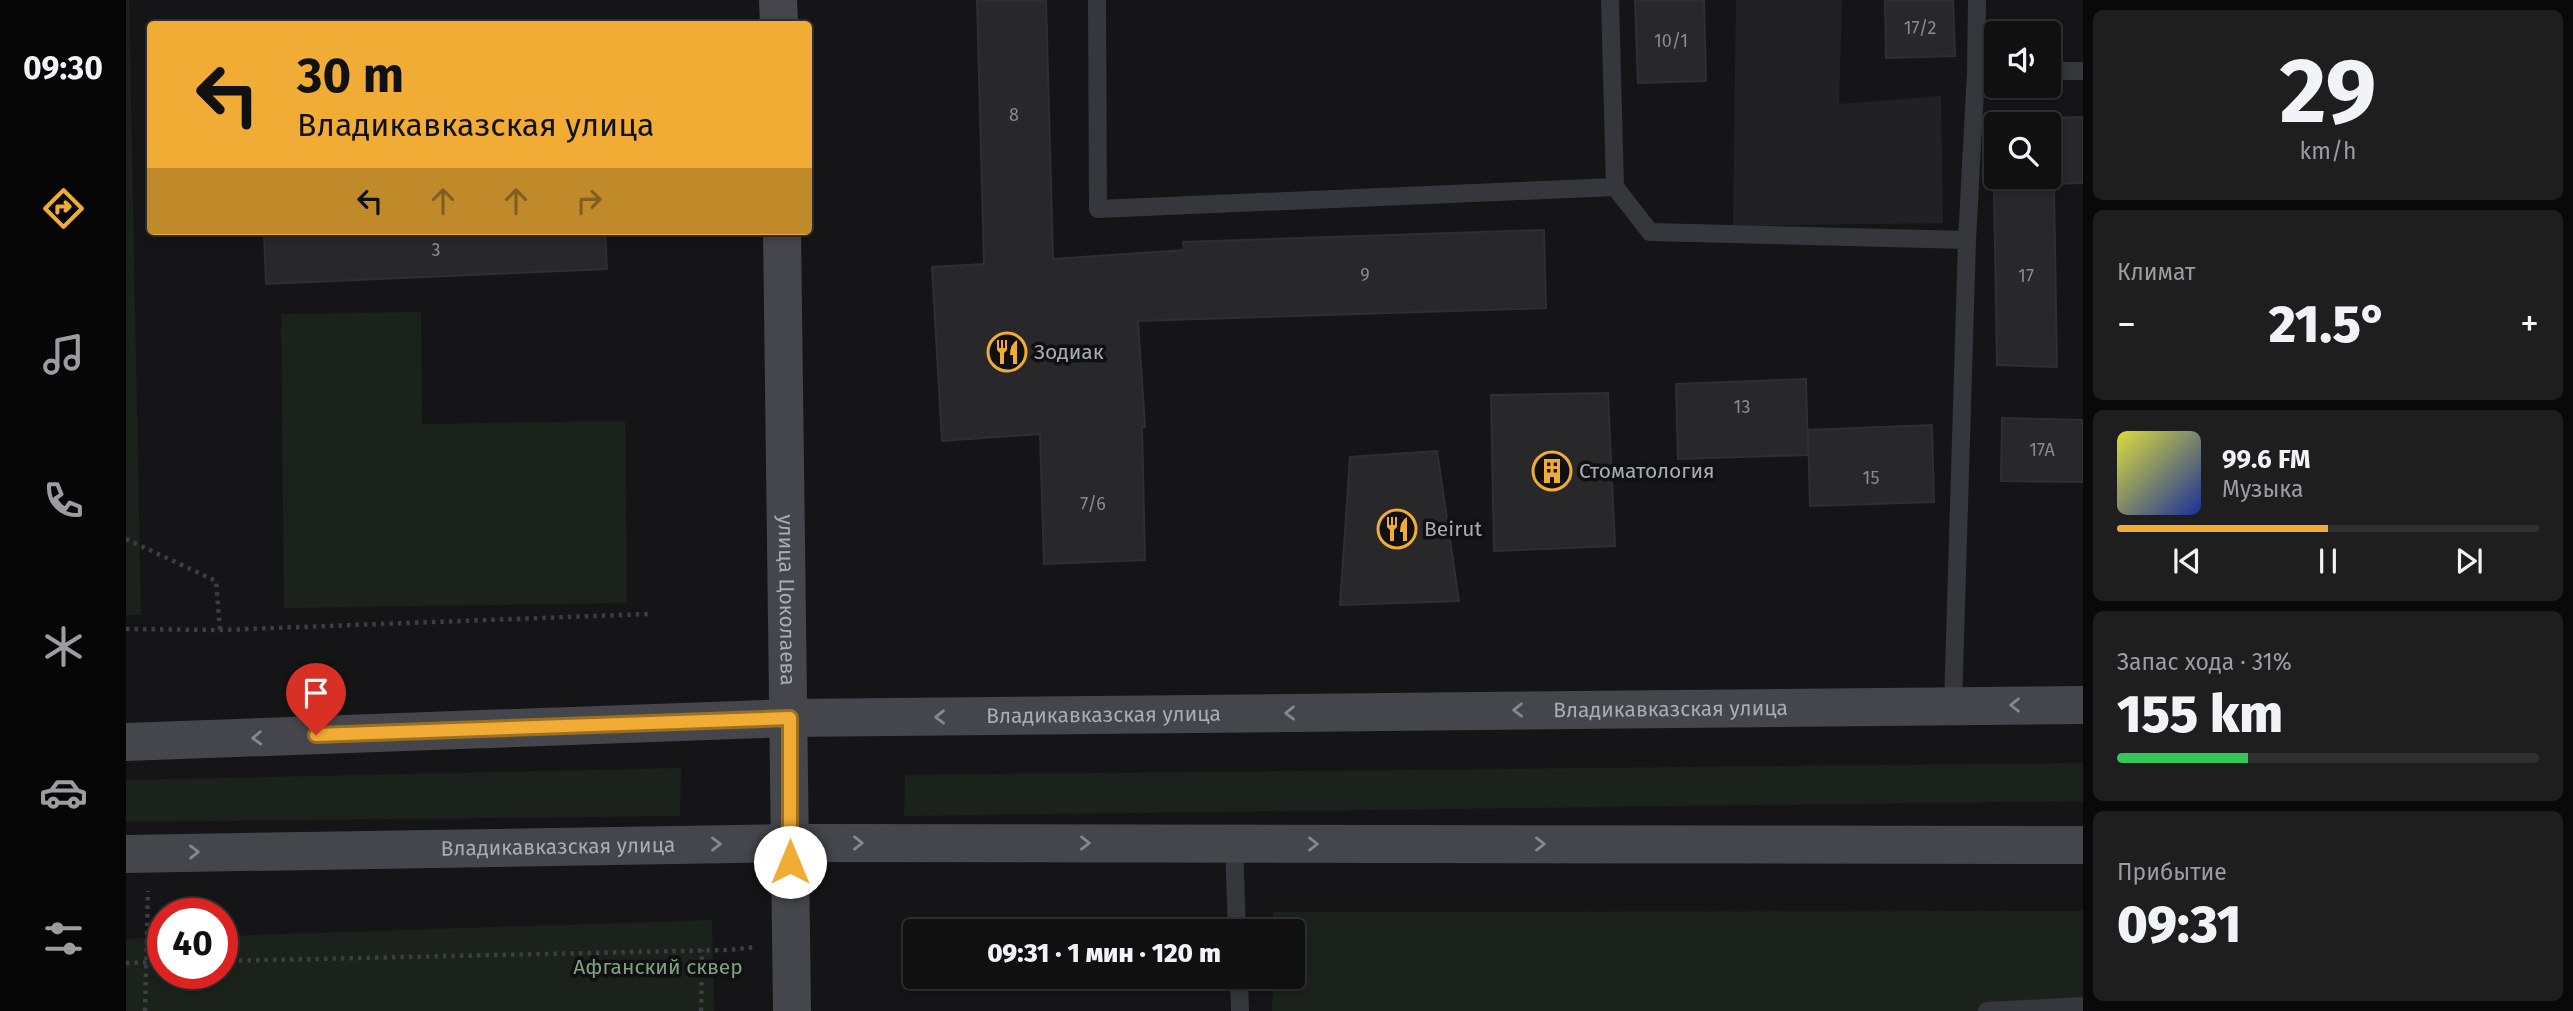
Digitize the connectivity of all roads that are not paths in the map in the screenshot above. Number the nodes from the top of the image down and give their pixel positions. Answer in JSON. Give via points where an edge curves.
{"nodes":[{"id":1,"x":778,"y":0,"type":"edge"},
{"id":2,"x":1097,"y":0,"type":"edge"},
{"id":3,"x":1610,"y":0,"type":"edge"},
{"id":4,"x":1977,"y":0,"type":"edge"},
{"id":5,"x":779,"y":21,"type":"edge"},
{"id":6,"x":2061,"y":71,"type":"edge"},
{"id":7,"x":2083,"y":71,"type":"edge"},
{"id":8,"x":1976,"y":72,"type":"junction"},
{"id":9,"x":1984,"y":72,"type":"edge"},
{"id":10,"x":1615,"y":187,"type":"junction"},
{"id":11,"x":782,"y":235,"type":"edge"},
{"id":12,"x":1967,"y":240,"type":"junction"},
{"id":13,"x":1953,"y":705,"type":"junction"},
{"id":14,"x":2083,"y":705,"type":"edge"},
{"id":15,"x":790,"y":718,"type":"junction"},
{"id":16,"x":126,"y":742,"type":"edge"},
{"id":17,"x":789,"y":843,"type":"junction"},
{"id":18,"x":1234,"y":844,"type":"junction"},
{"id":19,"x":2083,"y":845,"type":"edge"},
{"id":20,"x":126,"y":854,"type":"edge"},
{"id":21,"x":1237,"y":919,"type":"edge"},
{"id":22,"x":1239,"y":989,"type":"edge"},
{"id":23,"x":2083,"y":1006,"type":"edge"},
{"id":24,"x":792,"y":1011,"type":"edge"},
{"id":25,"x":1240,"y":1011,"type":"edge"},
{"id":26,"x":1987,"y":1011,"type":"edge"}],
"edges":[{"from":1,"to":5,"type":"main road"},
{"from":2,"to":10,"type":"lane","via":[[1098,209]]},
{"from":3,"to":10,"type":"lane"},
{"from":4,"to":8,"type":"lane"},
{"from":6,"to":7,"type":"lane"},
{"from":8,"to":9,"type":"lane"},
{"from":8,"to":12,"type":"lane"},
{"from":10,"to":12,"type":"lane","via":[[1650,232]]},
{"from":11,"to":15,"type":"main road","name":"улица Цоколаева"},
{"from":12,"to":13,"type":"lane"},
{"from":14,"to":13,"type":"main road","name":"Владикавказская улица","one_way":true},
{"from":13,"to":15,"type":"main road","name":"Владикавказская улица","one_way":true},
{"from":15,"to":16,"type":"main road","name":"Владикавказская улица","one_way":true},
{"from":15,"to":17,"type":"main road","name":"улица Цоколаева"},
{"from":17,"to":18,"type":"main road","name":"Владикавказская улица","one_way":true},
{"from":20,"to":17,"type":"main road","name":"Владикавказская улица","one_way":true},
{"from":17,"to":24,"type":"main road","name":"улица Цоколаева"},
{"from":18,"to":19,"type":"main road","name":"Владикавказская улица","one_way":true},
{"from":18,"to":21,"type":"lane"},
{"from":22,"to":25,"type":"lane"},
{"from":23,"to":26,"type":"lane"}]}
